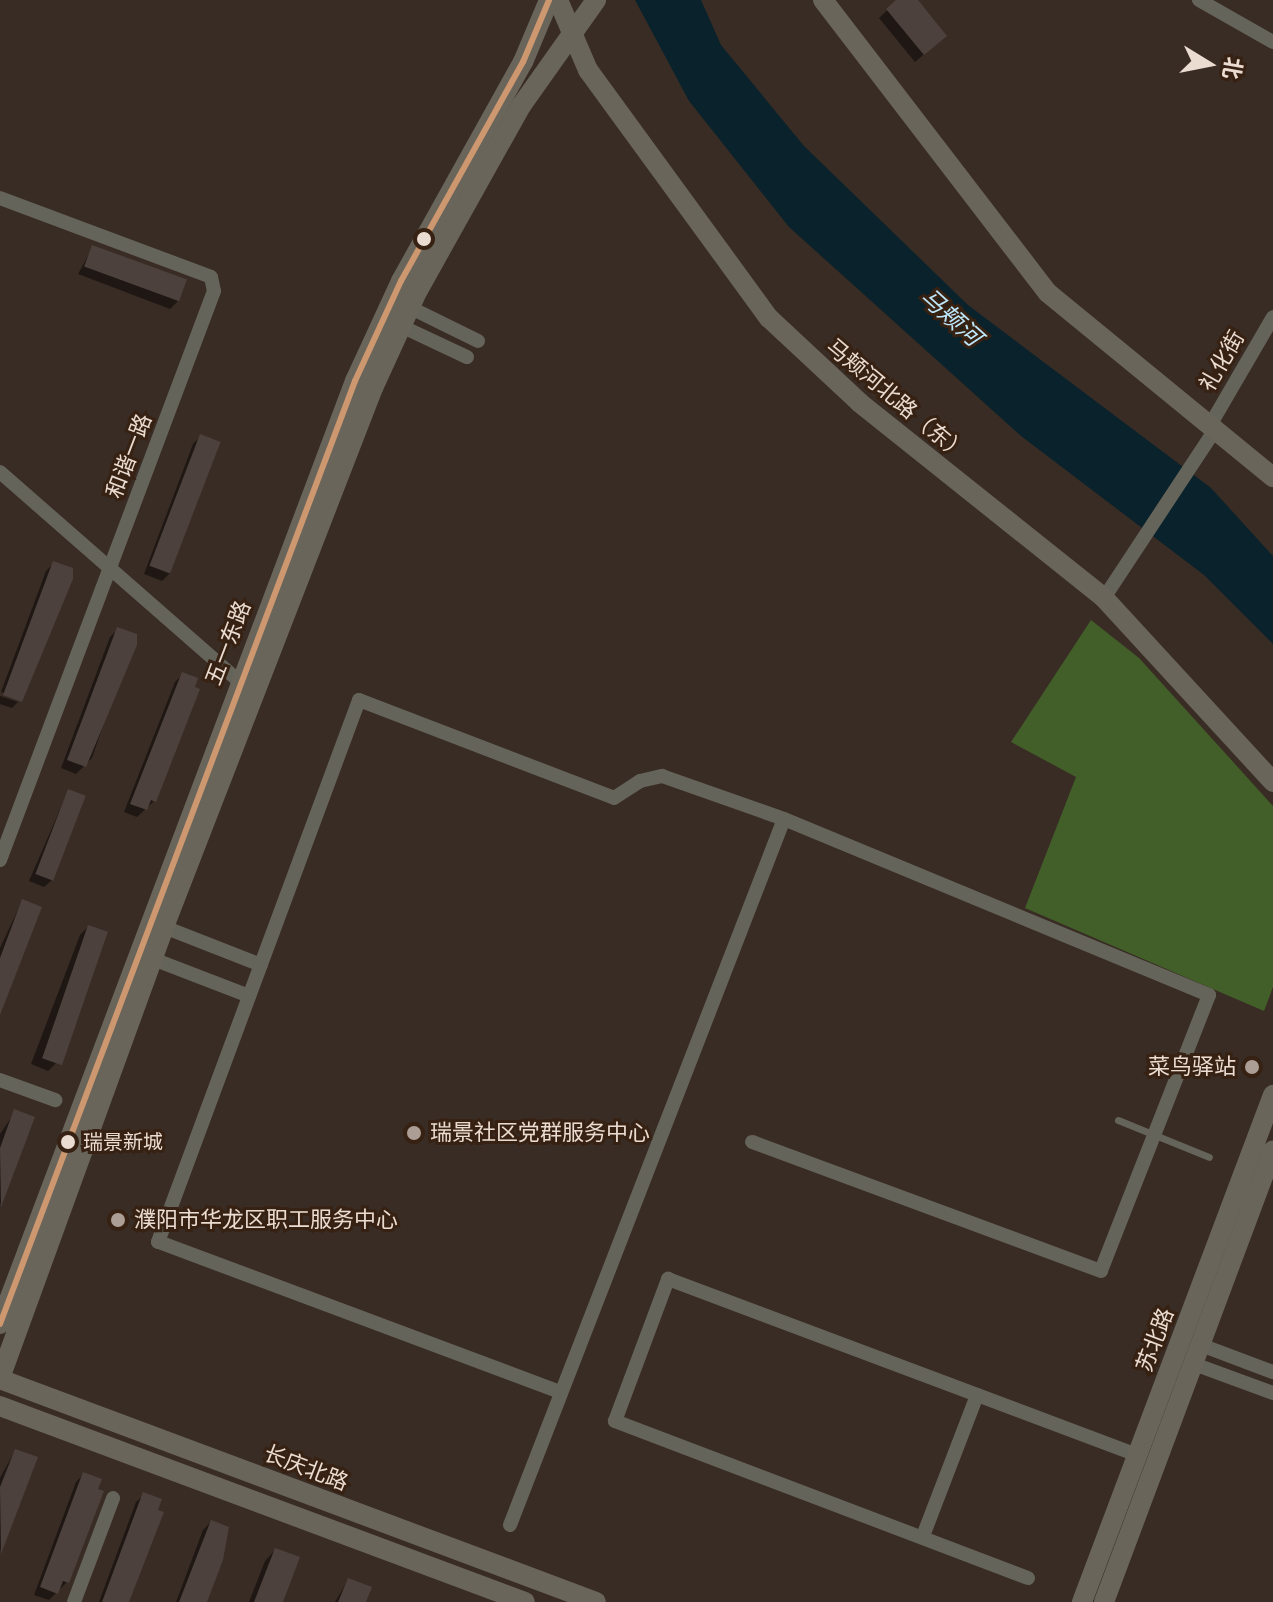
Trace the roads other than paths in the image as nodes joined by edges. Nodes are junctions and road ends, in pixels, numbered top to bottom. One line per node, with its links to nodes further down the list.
1 (549, 0): 18 (street, 五一东路)
2 (558, 0): 6 (street, 马颊河北路（东）)
3 (596, 0): 6 (street, 五一东路)
4 (823, 0): 13 (street)
5 (1201, 0): 7 (street)
6 (572, 33): 9 (street, 五一东路); 17 (street, 马颊河北路（东）)
7 (1273, 42)
8 (0, 198): 16 (street, 和谐一路)
9 (405, 316): 11 (street); 12 (street); 18 (street, 五一东路)
10 (1273, 317): 13 (street, 礼化街)
11 (478, 341)
12 (467, 357)
13 (1211, 429): 15 (street); 17 (street, 礼化街)
14 (0, 472): 16 (street)
15 (1273, 477)
16 (110, 568): 18 (street); 21 (street, 和谐一路)
17 (1104, 598): 19 (street, 马颊河北路（东）)
18 (246, 687): 23 (street, 五一东路); 35 (street, 五一东路)
19 (1273, 782)
20 (784, 819): 25 (street); 31 (street); 39 (street)
21 (4, 839): 22 (street, 和谐一路)
22 (0, 860)
23 (164, 927): 24 (street, 五一东路); 25 (street)
24 (153, 959): 26 (street); 38 (street, 五一东路)
25 (261, 965): 26 (street)
26 (249, 996): 39 (street)
27 (0, 1080): 29 (street)
28 (1273, 1095): 43 (street, 苏北路)
29 (55, 1100)
30 (1118, 1120): 31 (lane)
31 (1154, 1137): 32 (street); 34 (lane)
32 (752, 1142)
33 (1273, 1151): 36 (street, 苏北路)
34 (1209, 1157)
35 (0, 1324)
36 (1197, 1355): 37 (street); 40 (street); 52 (street, 苏北路)
37 (1273, 1372)
38 (0, 1379): 50 (street, 长庆北路)
39 (560, 1392): 45 (street)
40 (1273, 1393)
41 (977, 1395): 43 (street); 46 (street); 46 (street)
42 (0, 1406): 49 (street)
43 (1137, 1455): 51 (street, 苏北路)
44 (113, 1498): 48 (street)
45 (510, 1525)
46 (923, 1536): 47 (street)
47 (1028, 1578)
48 (74, 1602)
49 (525, 1602)
50 (596, 1602)
51 (1082, 1602)
52 (1104, 1602)

